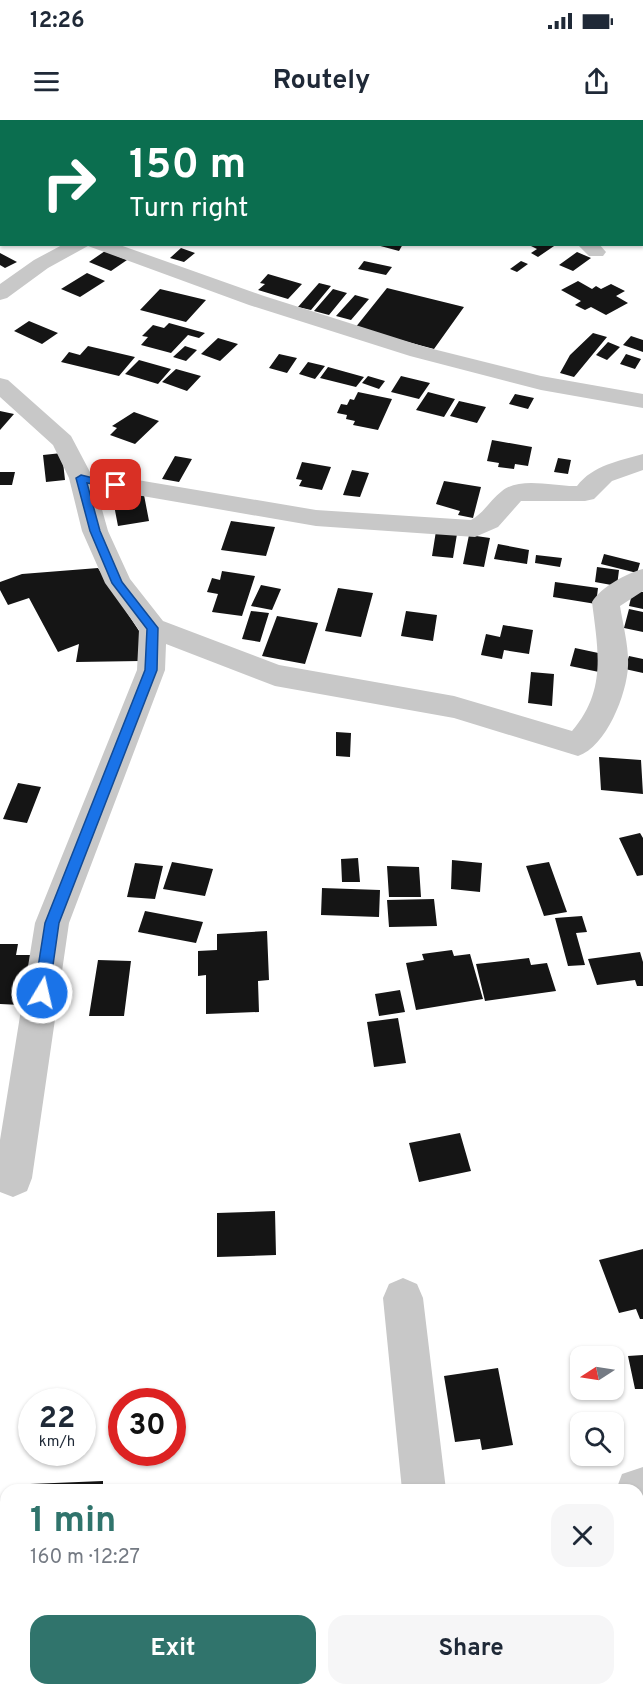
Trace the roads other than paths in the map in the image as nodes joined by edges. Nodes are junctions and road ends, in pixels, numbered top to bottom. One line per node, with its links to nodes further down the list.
1 (76, 246): 3 (street)
2 (102, 246): 5 (street)
3 (0, 294)
4 (0, 384): 7 (street)
5 (643, 401)
6 (643, 462): 7 (street)
7 (81, 478): 9 (street)
8 (643, 578): 9 (street)
9 (153, 628): 10 (street)
10 (13, 1178)
11 (403, 1298): 12 (street)
12 (423, 1484)

